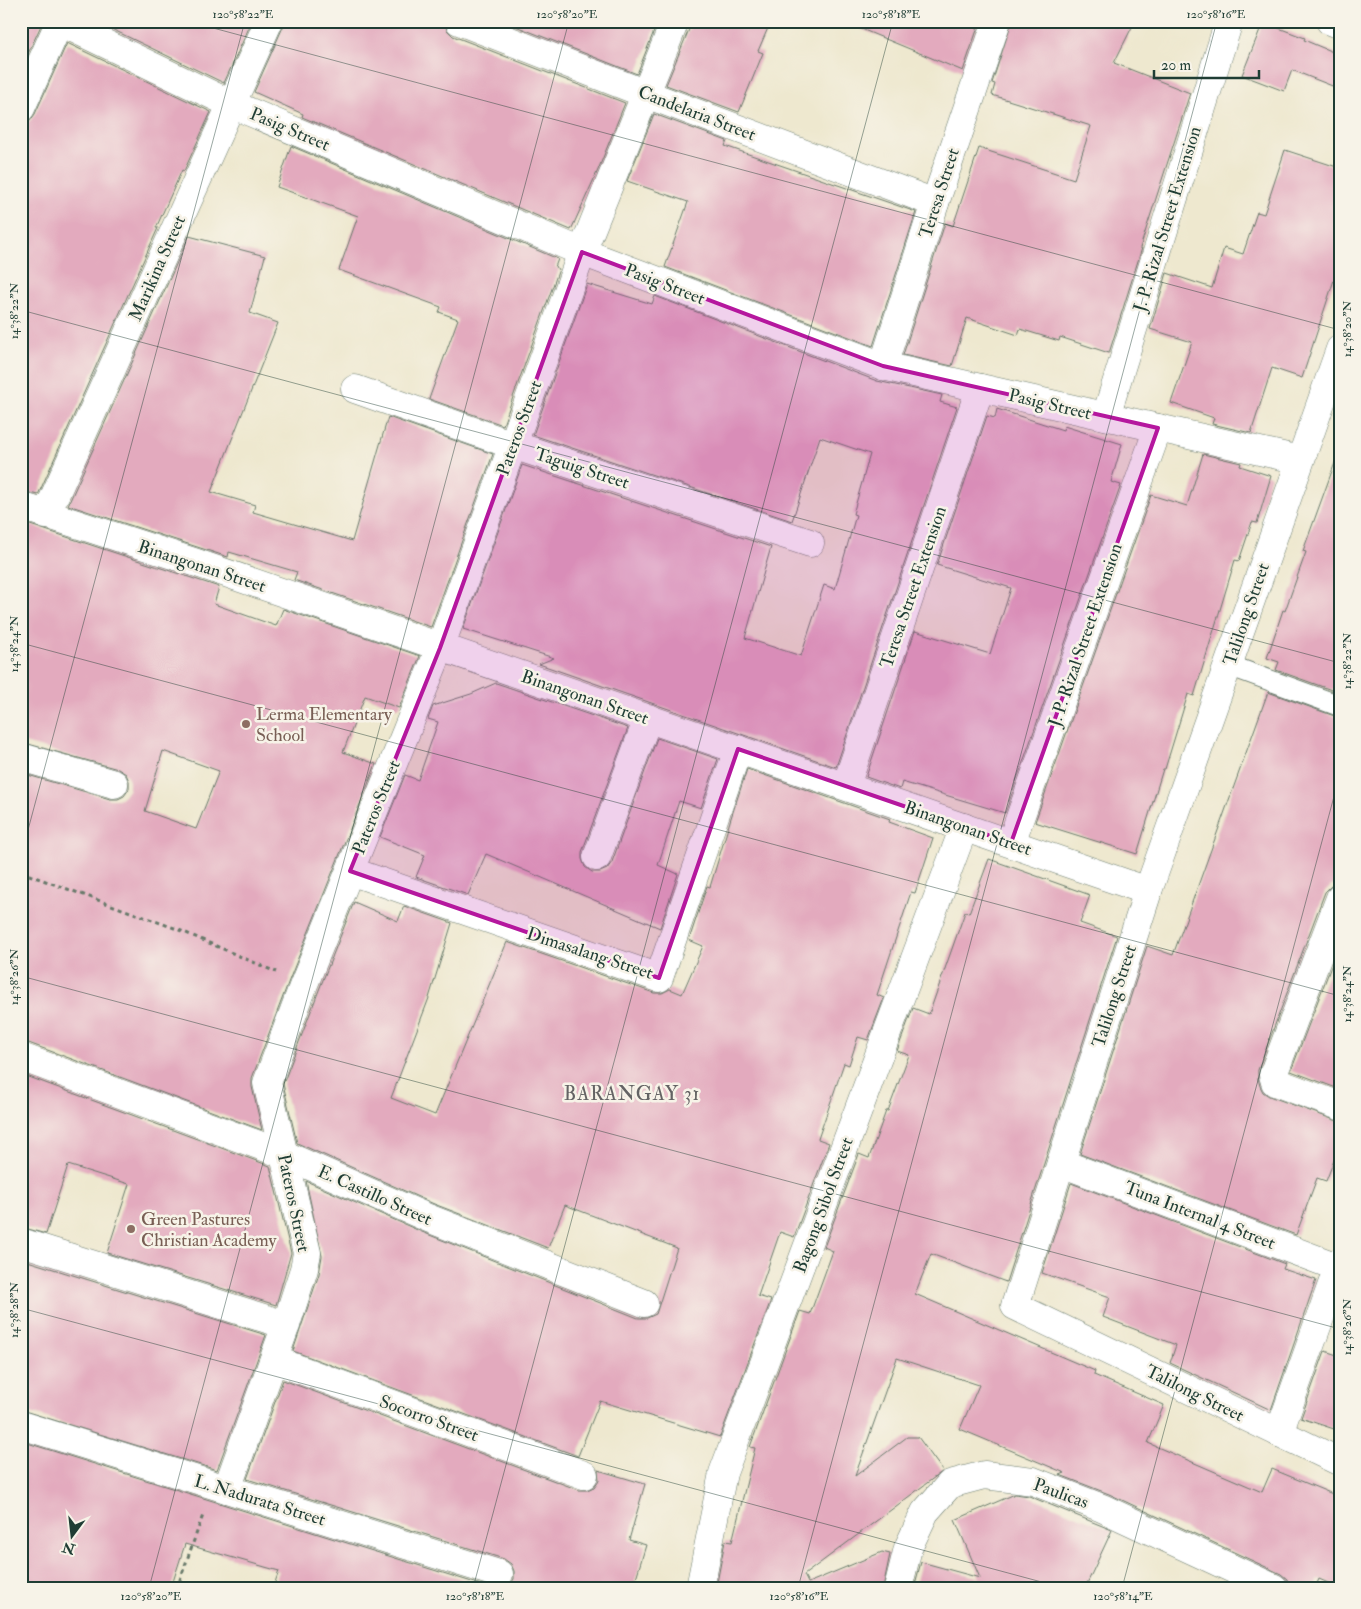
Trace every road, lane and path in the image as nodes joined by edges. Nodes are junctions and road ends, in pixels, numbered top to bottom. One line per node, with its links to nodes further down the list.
1 (269, 21): 10 (street, Marikina Street)
2 (459, 21): 9 (street, Candelaria Street)
3 (675, 21): 9 (street, Pateros Street)
4 (997, 21): 12 (street, Teresa Street)
5 (1228, 21): 18 (street, J. P. Rizal Street Extension)
6 (1330, 21): 8 (street)
7 (59, 22): 10 (street, Pasig Street); 11 (street)
8 (1340, 26)
9 (646, 94): 12 (street, Candelaria Street); 13 (street, Pateros Street)
10 (231, 104): 13 (street, Pasig Street); 22 (street, Marikina Street)
11 (21, 108)
12 (935, 203): 15 (street, Teresa Street)
13 (582, 252): 15 (street, Pasig Street); 20 (street, Pateros Street)
14 (1340, 349): 21 (street, Talilong Street)
15 (883, 366): 16 (street, Pasig Street)
16 (980, 388): 18 (street, Pasig Street); 31 (street, Teresa Street Extension)
17 (355, 389): 20 (street, Taguig Street)
18 (1106, 416): 19 (street, Pasig Street)
19 (1158, 428): 21 (street, Pasig Street); 33 (street, J. P. Rizal Street Extension)
20 (513, 445): 23 (street, Taguig Street); 24 (street, Pateros Street)
21 (1300, 460): 25 (street, Talilong Street)
22 (34, 511): 24 (street, Binangonan Street)
23 (810, 543)
24 (440, 648): 27 (street, Binangonan Street); 36 (street, Pateros Street)
25 (1228, 665): 26 (lane); 37 (street, Talilong Street)
26 (1340, 706)
27 (648, 718): 28 (street, Binangonan Street); 34 (street)
28 (738, 749): 31 (street, Binangonan Street); 36 (street, Dimasalang Street)
29 (21, 757): 30 (street)
30 (114, 784)
31 (846, 786): 32 (street, Binangonan Street)
32 (964, 827): 33 (street, Binangonan Street); 56 (street, Bagong Sibol Street)
33 (1011, 843): 37 (street, Binangonan Street)
34 (597, 857)
35 (21, 872): 39 (path)
36 (350, 872): 39 (street, Pateros Street)
37 (1148, 891): 43 (street, Talilong Street)
38 (1340, 898): 41 (street)
39 (304, 984): 42 (street, Pateros Street)
40 (21, 1057): 42 (street, E. Castillo Street)
41 (1340, 1106)
42 (283, 1154): 46 (street, E. Castillo Street); 47 (street, Pateros Street)
43 (1061, 1163): 45 (street, Tuna Internal 4 Street); 50 (street, Talilong Street)
44 (21, 1242): 47 (street)
45 (1339, 1265): 50 (street)
46 (644, 1303)
47 (286, 1325): 48 (street, Pateros Street)
48 (274, 1360): 52 (street, Socorro Street); 53 (street, Pateros Street)
49 (21, 1426): 53 (street, L. Nadurata Street)
50 (1279, 1433): 51 (street, Talilong Street)
51 (1340, 1462)
52 (584, 1475)
53 (220, 1487): 54 (street, L. Nadurata Street); 55 (path)
54 (499, 1574)
55 (177, 1588)
56 (700, 1588)
57 (898, 1588): 58 (street, Paulicas)
58 (1274, 1588)

